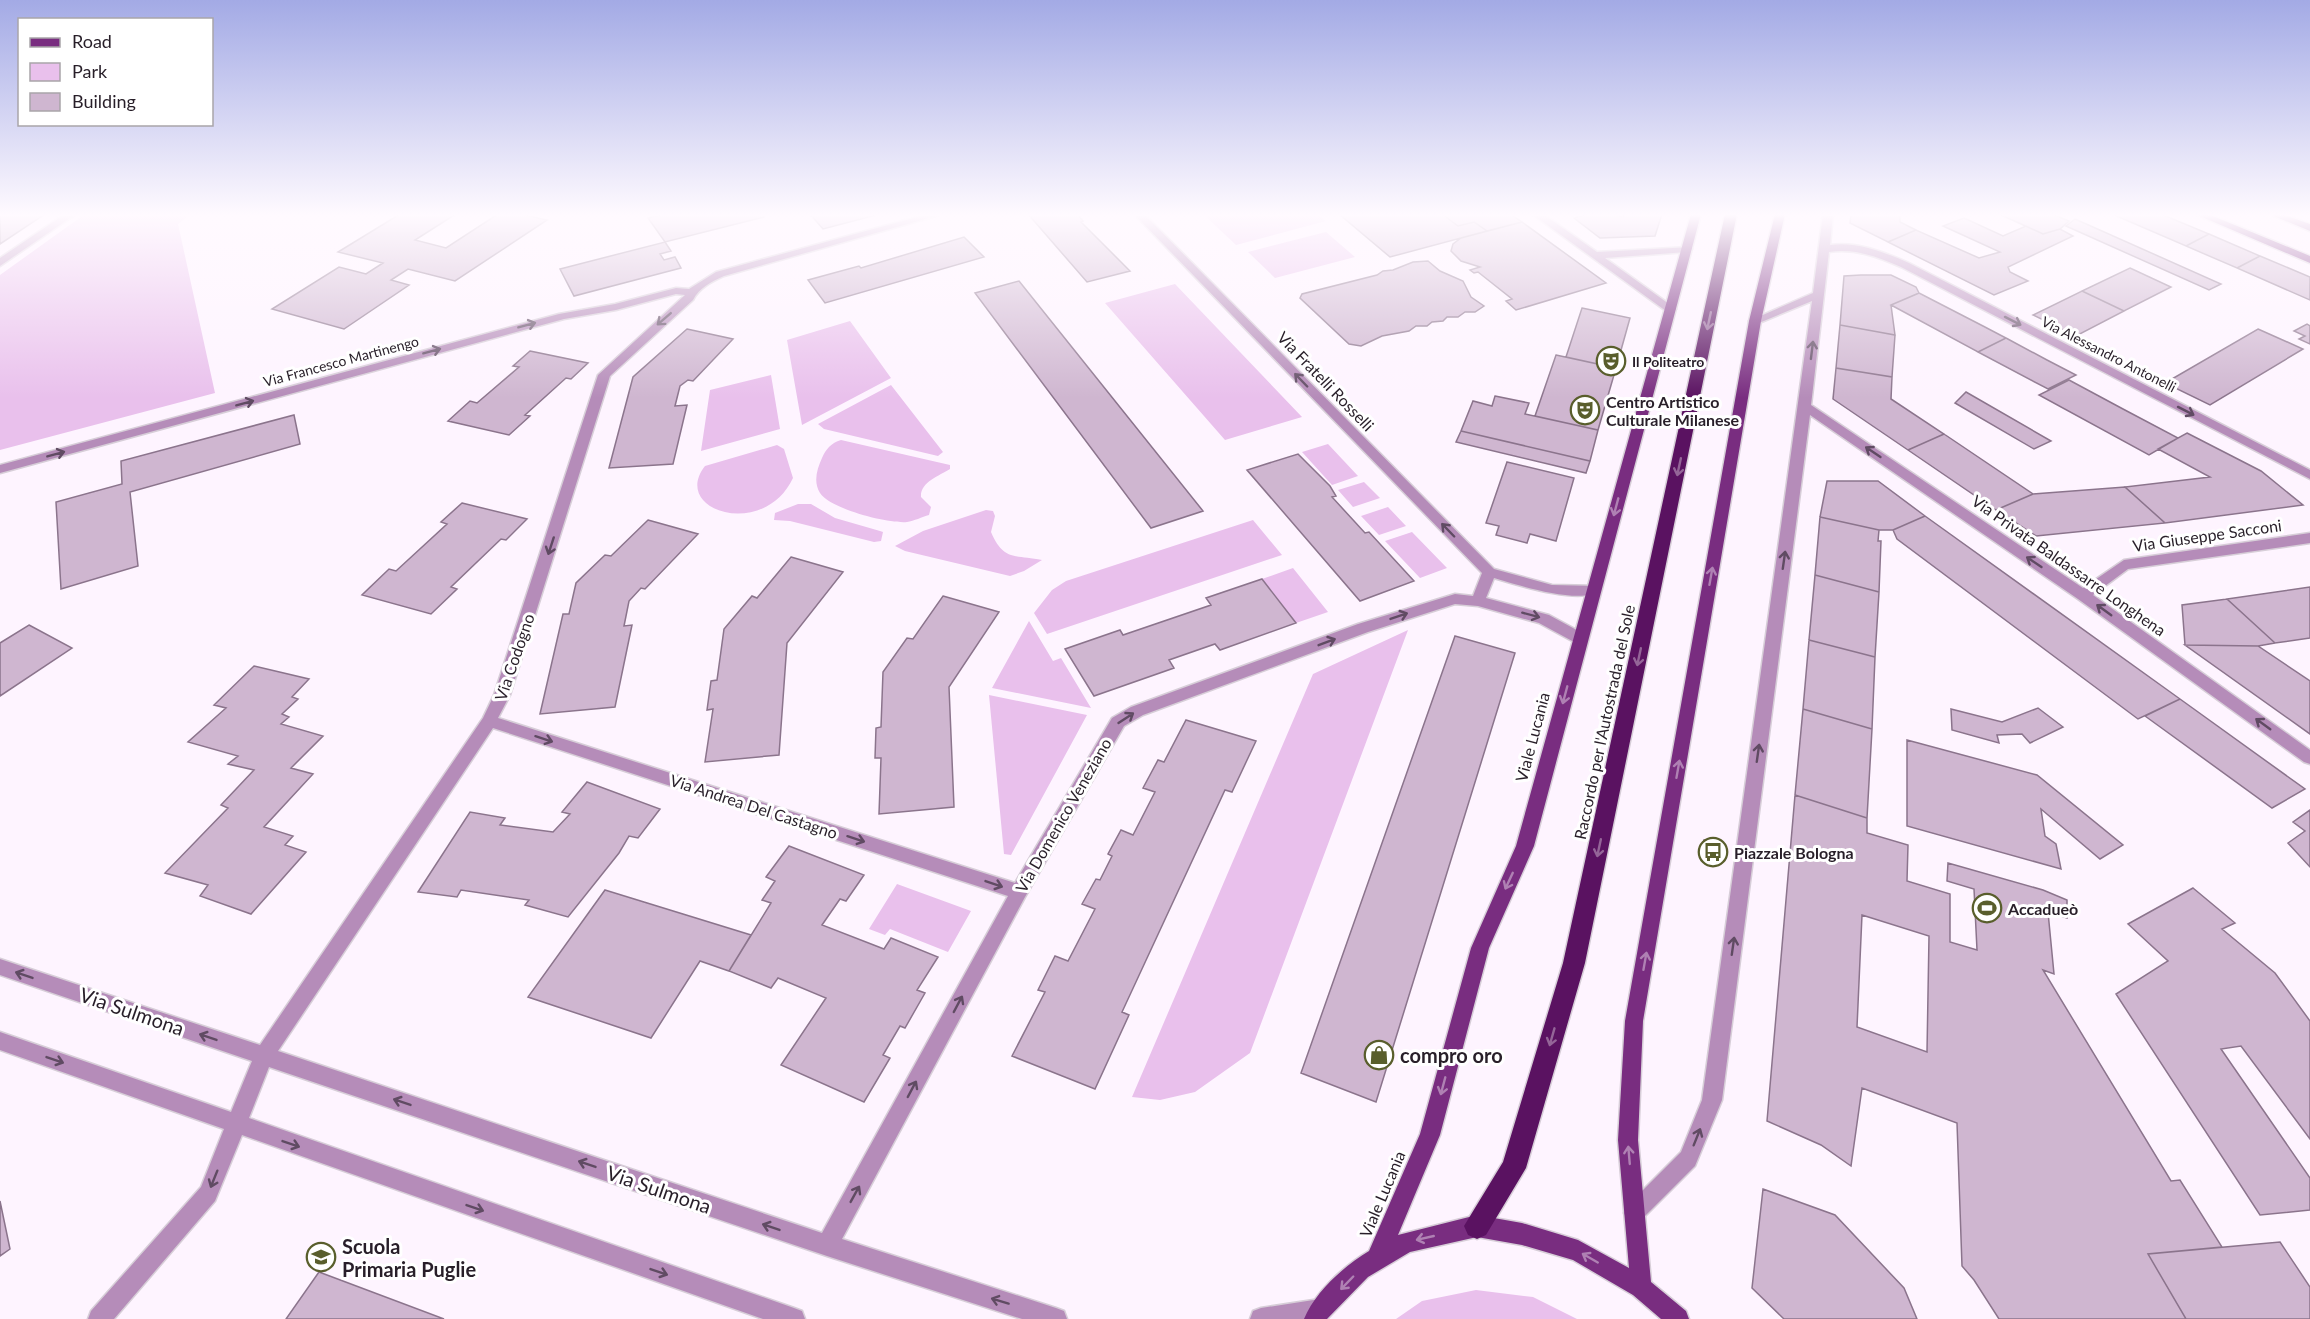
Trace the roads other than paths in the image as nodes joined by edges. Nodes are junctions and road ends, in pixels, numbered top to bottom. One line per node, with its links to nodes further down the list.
1 (720, 276): 9 (street, Via Codogno)
2 (1199, 276): 17 (street, Via Fratelli Rosselli, one-way to 2)
3 (1623, 276): 11 (street)
4 (1679, 276): 11 (main road, Viale Lucania)
5 (1718, 276): 30 (highway, Raccordo per l'Autostrada del Sole, one-way to 30)
6 (1766, 276): 12 (main road)
7 (1822, 276): 10 (street)
8 (1925, 276): 15 (street, Via Alessandro Antonelli, one-way to 15)
9 (691, 292): 14 (street, Via Francesco Martinengo, one-way to 9); 22 (street, Via Codogno, one-way to 22)
10 (1820, 294): 12 (street); 13 (street, one-way to 10)
11 (1670, 309): 18 (main road, Viale Lucania, one-way to 18)
12 (1755, 321): 29 (main road, one-way to 12)
13 (1805, 406): 19 (street, Via Privata Baldassarre Longhena, one-way to 13); 29 (street, one-way to 13)
14 (0, 470)
15 (2310, 475)
16 (2310, 538): 19 (street, Via Giuseppe Sacconi)
17 (1489, 572): 18 (street); 20 (street)
18 (1593, 589): 21 (main road, Viale Lucania)
19 (2083, 595): 23 (street, Via Privata Baldassarre Longhena, one-way to 19)
20 (1478, 601): 21 (street, Via Domenico Veneziano, one-way to 21); 24 (street, Via Domenico Veneziano, one-way to 20)
21 (1580, 638): 32 (main road, Viale Lucania, one-way to 32)
22 (489, 721): 24 (street, Via Andrea Del Castagno, one-way to 24); 27 (street, Via Codogno)
23 (2310, 758)
24 (1019, 892): 31 (street, Via Domenico Veneziano, one-way to 24)
25 (0, 967): 27 (street, Via Sulmona, one-way to 25)
26 (0, 1041): 28 (street, one-way to 28)
27 (264, 1056): 28 (street); 31 (street, Via Sulmona, one-way to 27)
28 (236, 1125): 35 (street, one-way to 35); 36 (street, one-way to 36)
29 (1634, 1213): 33 (main road)
30 (1477, 1226): 32 (main road, one-way to 32); 33 (main road, one-way to 30)
31 (827, 1245): 37 (street, Via Sulmona, one-way to 31)
32 (1377, 1260): 34 (main road, one-way to 34)
33 (1641, 1287): 39 (main road)
34 (1318, 1315): 38 (street)
35 (99, 1319)
36 (794, 1319)
37 (1056, 1319)
38 (1261, 1319)
39 (1678, 1319)

